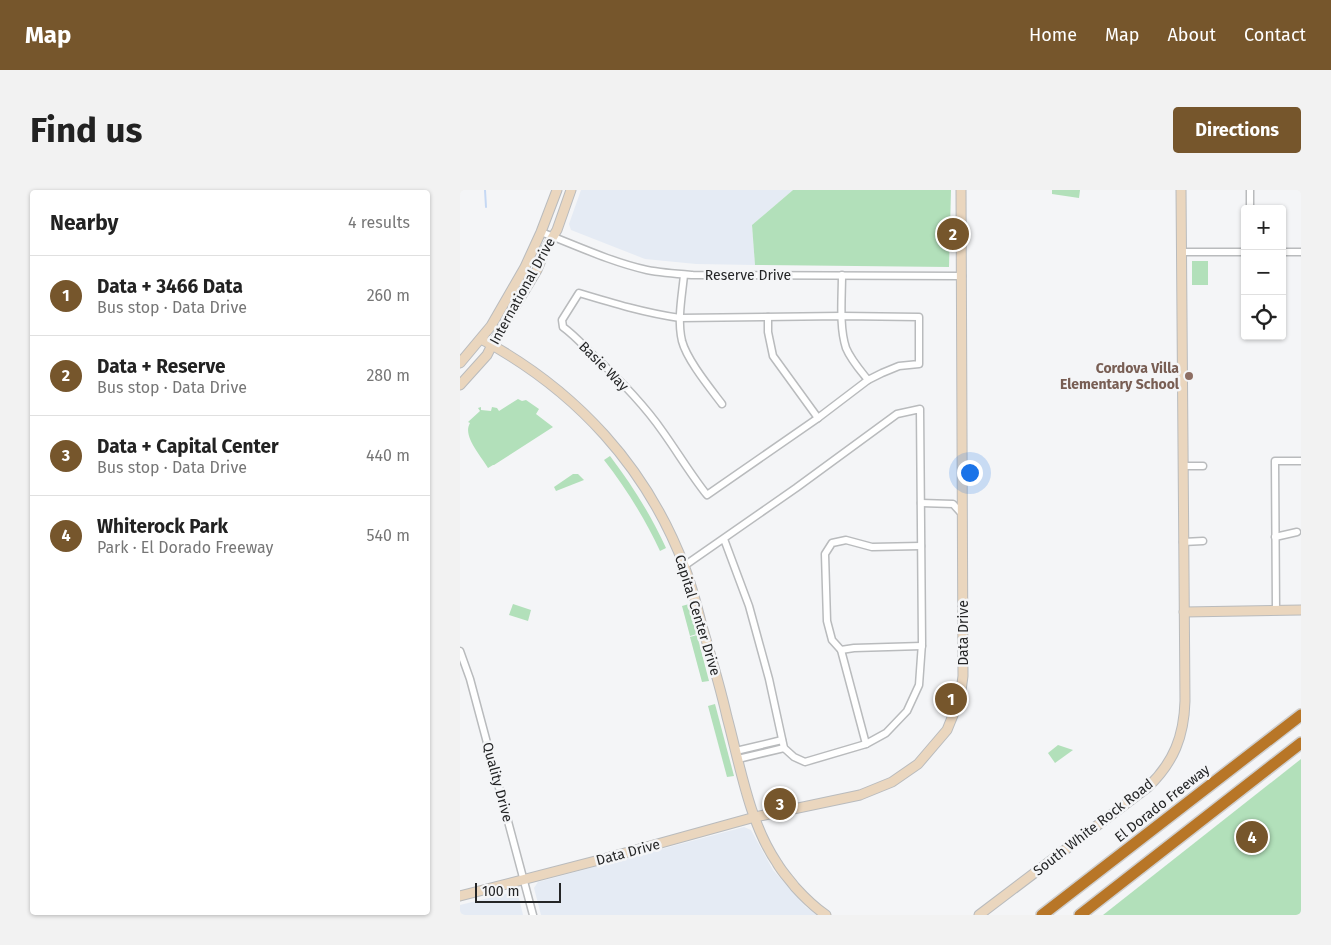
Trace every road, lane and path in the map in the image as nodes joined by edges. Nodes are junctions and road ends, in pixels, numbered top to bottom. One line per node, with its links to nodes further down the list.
1 (557, 190): 7 (street, International Drive)
2 (571, 190): 8 (street, International Drive)
3 (961, 190): 15 (street, Data Drive)
4 (1181, 190): 9 (street, South White Rock Road)
5 (1250, 190): 6 (street)
6 (1250, 205)
7 (541, 232): 8 (street, Reserve Drive); 19 (street, International Drive)
8 (552, 236): 13 (street, Reserve Drive); 20 (street, International Drive)
9 (1182, 252): 10 (street); 27 (street, South White Rock Road)
10 (1241, 252)
11 (1286, 252): 12 (street)
12 (1301, 252)
13 (684, 274): 14 (street, Reserve Drive); 17 (street)
14 (842, 275): 15 (street, Reserve Drive); 16 (street)
15 (962, 276): 30 (street, Data Drive)
16 (842, 316): 18 (street, Basie Way); 22 (street); 22 (street, Basie Way)
17 (680, 318): 18 (street, Basie Way); 24 (street); 25 (street, Basie Way)
18 (768, 318): 25 (street)
19 (481, 339): 20 (street, Capital Center Drive); 21 (street, International Drive)
20 (492, 345): 23 (street, International Drive); 37 (street, Capital Center Drive)
21 (460, 363)
22 (868, 380): 25 (street, Basie Way)
23 (460, 385)
24 (722, 404)
25 (818, 418)
26 (1301, 461): 32 (street)
27 (1183, 466): 28 (street); 35 (street, South White Rock Road)
28 (1202, 466)
29 (921, 503): 30 (street); 33 (street); 36 (street)
30 (962, 514): 50 (street, Data Drive)
31 (1298, 532): 32 (street)
32 (1275, 537): 38 (street)
33 (724, 539): 37 (street); 45 (street)
34 (1203, 541): 35 (street)
35 (1183, 542): 40 (street, South White Rock Road)
36 (921, 546): 41 (street); 43 (street)
37 (684, 566): 49 (street, Capital Center Drive)
38 (1276, 610): 39 (street); 40 (street)
39 (1301, 610)
40 (1184, 612): 55 (street, South White Rock Road)
41 (922, 646): 43 (street); 47 (street)
42 (460, 650): 51 (street, Quality Drive)
43 (841, 650): 47 (street)
44 (1301, 715): 56 (highway, El Dorado Freeway)
45 (782, 740): 48 (street); 49 (street)
46 (1301, 743): 57 (highway)
47 (866, 744): 48 (street)
48 (784, 748): 49 (street)
49 (737, 755): 50 (street, Capital Center Drive)
50 (755, 817): 51 (street, Data Drive); 54 (street, Capital Center Drive)
51 (523, 879): 52 (street, Data Drive); 53 (street, Quality Drive)
52 (460, 896)
53 (533, 915)
54 (826, 915)
55 (980, 915)
56 (1042, 915)
57 (1080, 915)

